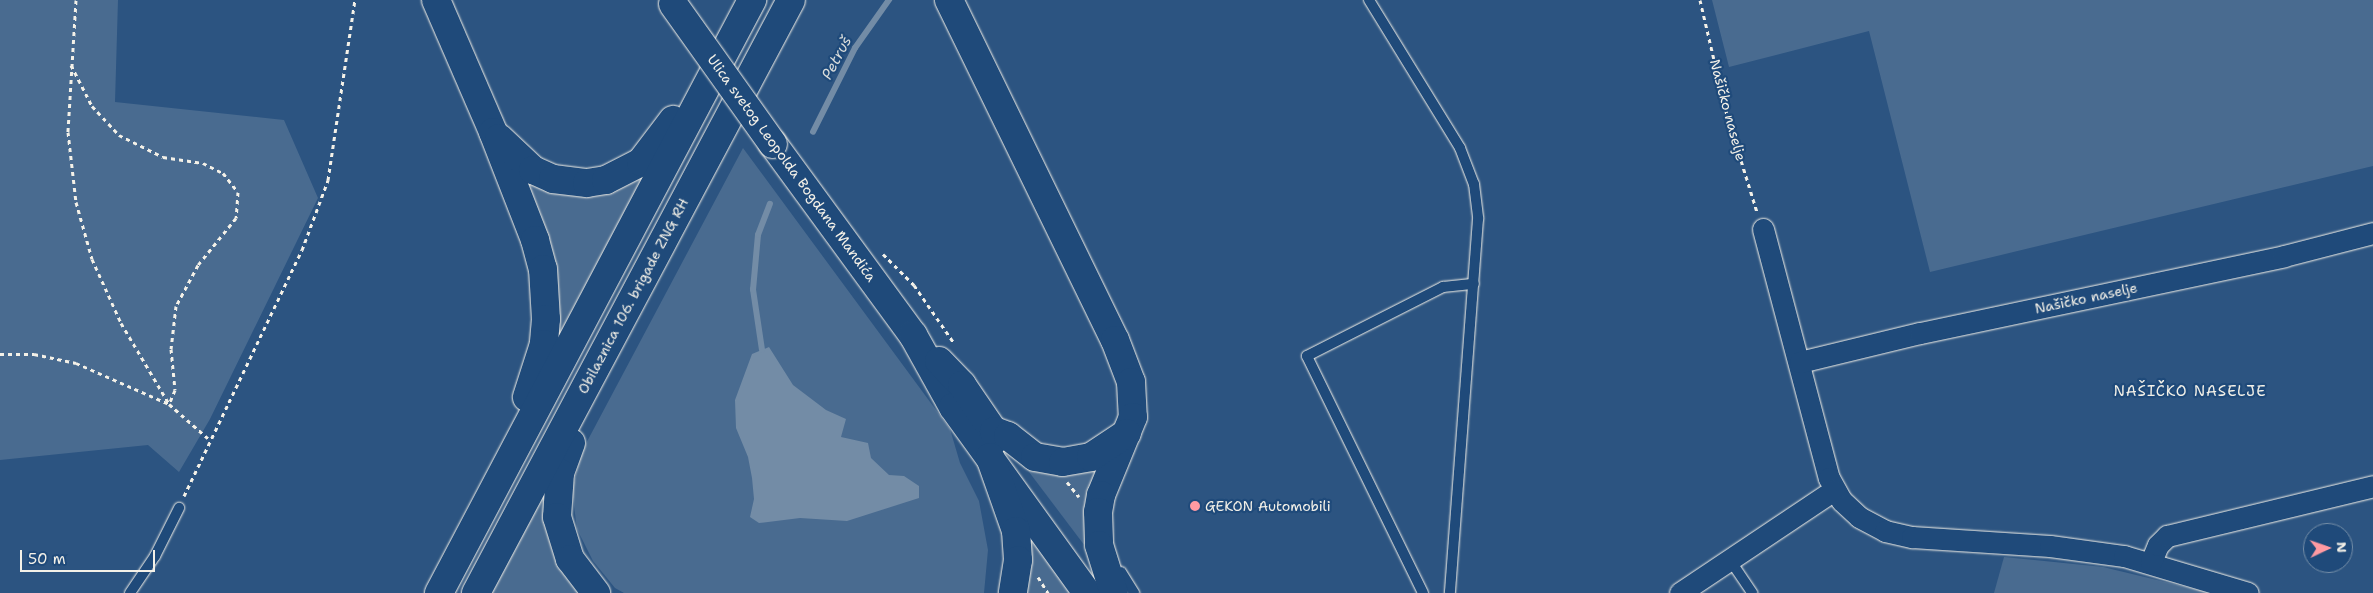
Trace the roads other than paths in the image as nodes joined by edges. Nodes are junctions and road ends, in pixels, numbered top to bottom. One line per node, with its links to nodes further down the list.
1 (436, 0): 10 (main road)
2 (752, 0): 9 (main road)
3 (791, 0): 8 (main road, Obilaznica 106. brigade ZNG RH)
4 (805, 0): 8 (main road)
5 (1369, 0): 13 (lane)
6 (672, 2): 17 (main road, Ulica svetog Leopolda Bogdana Mandića, bridge)
7 (949, 2): 16 (main road)
8 (765, 49): 15 (main road, Obilaznica 106. brigade ZNG RH)
9 (706, 88): 10 (main road); 18 (main road)
10 (493, 132): 18 (main road)
11 (1763, 229): 14 (street)
12 (2373, 233): 14 (street, Našičko naselje)
13 (1474, 284): 32 (lane); 33 (lane)
14 (1800, 362): 20 (street)
15 (577, 402): 27 (main road, Obilaznica 106. brigade ZNG RH); 28 (main road)
16 (1127, 433): 17 (main road); 24 (main road)
17 (992, 444): 24 (main road, Ulica svetog Leopolda Bogdana Mandića); 29 (main road); 30 (main road, Ulica svetog Leopolda Bogdana Mandića)
18 (512, 457): 26 (main road)
19 (2373, 486): 23 (street)
20 (1834, 490): 22 (street); 23 (street)
21 (179, 508): 25 (lane)
22 (1730, 560): 34 (street); 35 (lane)
23 (2151, 562): 36 (street)
24 (1115, 586): 31 (lane)
25 (130, 593)
26 (439, 593)
27 (476, 593)
28 (596, 593)
29 (1013, 593)
30 (1087, 593)
31 (1134, 593)
32 (1423, 593)
33 (1450, 593)
34 (1680, 593)
35 (1752, 593)
36 (2248, 593)

